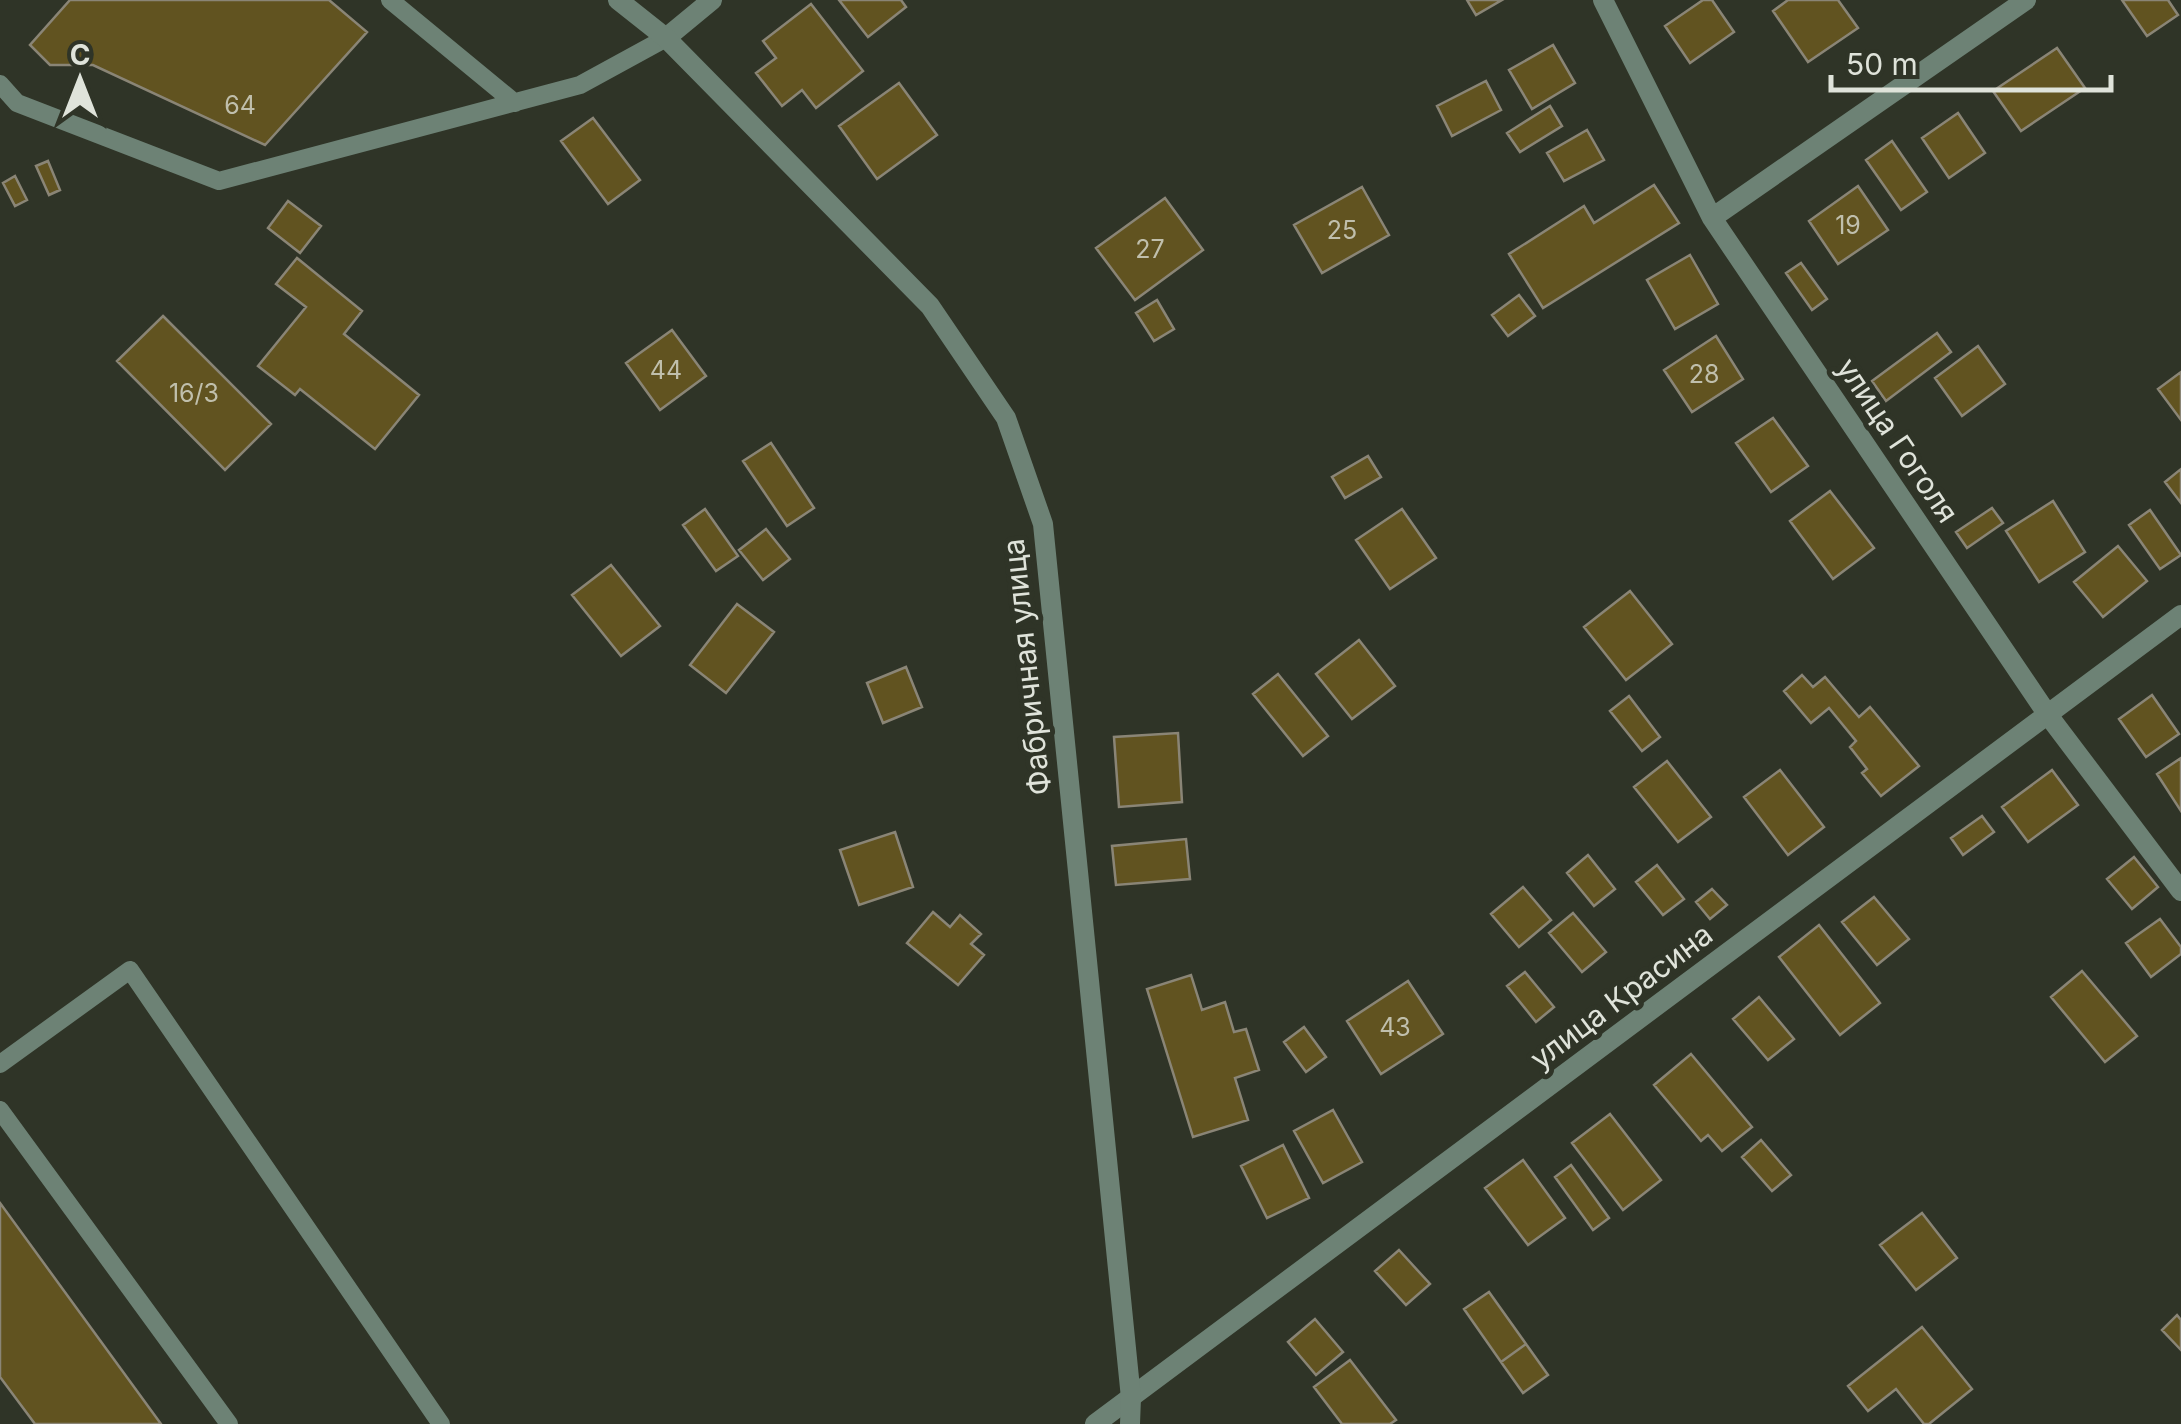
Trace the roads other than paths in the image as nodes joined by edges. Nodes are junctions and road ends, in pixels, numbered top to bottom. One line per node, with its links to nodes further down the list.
1 (390, 0): 8 (lane)
2 (618, 0): 6 (street, Фабричная улица)
3 (712, 0): 6 (street)
4 (1603, 0): 9 (street, улица Гоголя)
5 (2026, 0): 9 (street)
6 (666, 38): 8 (lane); 15 (street, Фабричная улица)
7 (0, 84): 8 (lane)
8 (515, 103)
9 (1712, 218): 11 (street, улица Гоголя)
10 (2181, 614): 11 (street, улица Красина)
11 (2048, 715): 12 (street, улица Гоголя); 15 (street, улица Красина)
12 (2181, 890)
13 (0, 1064): 17 (lane)
14 (0, 1110): 16 (lane)
15 (1131, 1398): 18 (street, улица Красина); 19 (street, Фабричная улица)
16 (229, 1424)
17 (441, 1424)
18 (1095, 1424)
19 (1130, 1424)

